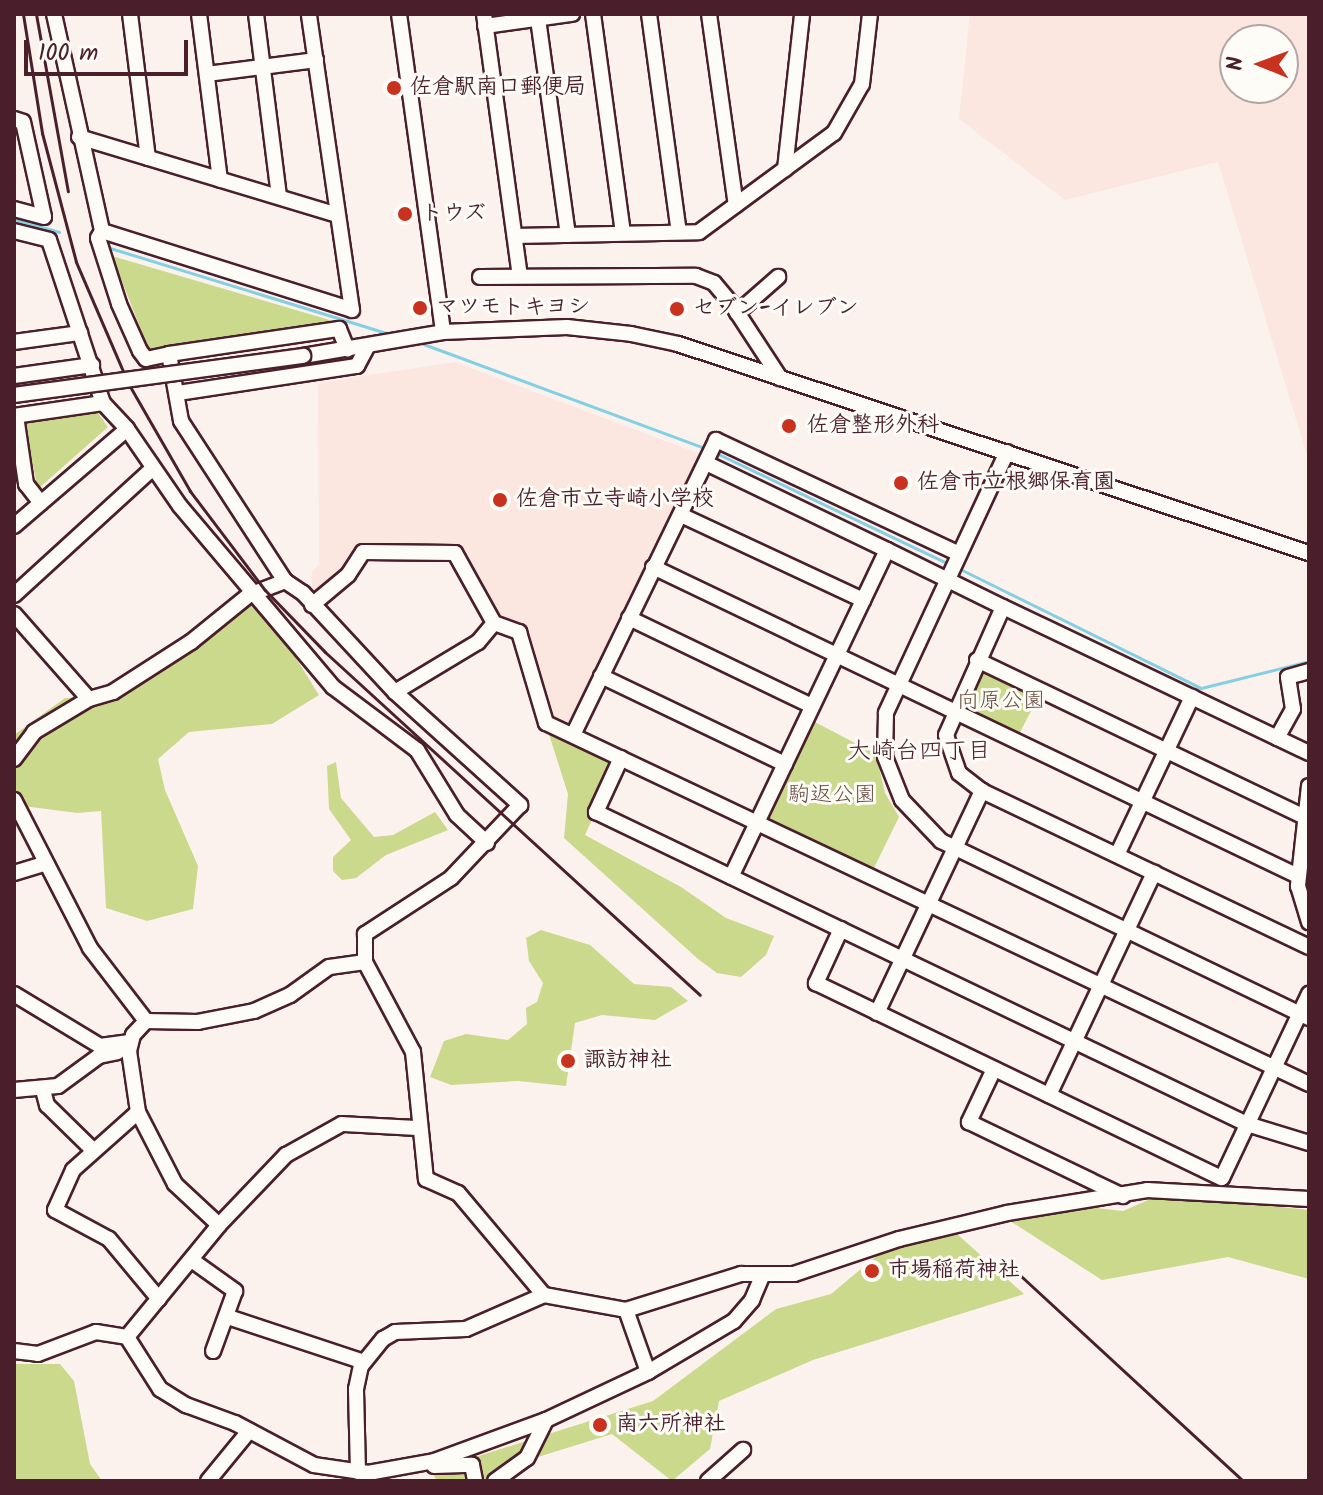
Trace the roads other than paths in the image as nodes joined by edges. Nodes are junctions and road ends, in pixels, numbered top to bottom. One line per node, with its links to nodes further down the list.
1 (54, 14): 19 (street)
2 (130, 14): 20 (street)
3 (199, 14): 17 (street)
4 (256, 14): 16 (street)
5 (309, 14): 15 (street)
6 (399, 14): 37 (street)
7 (572, 14): 13 (street)
8 (593, 14): 30 (street)
9 (649, 14): 29 (street)
10 (709, 14): 24 (street)
11 (802, 14): 21 (street)
12 (870, 14): 21 (street)
13 (538, 19): 14 (street); 31 (street)
14 (484, 20): 32 (street)
15 (316, 60): 16 (street); 26 (street)
16 (262, 67): 17 (street); 23 (street)
17 (207, 74): 22 (street)
18 (14, 119): 25 (street)
19 (79, 137): 20 (street); 28 (street)
20 (148, 158): 22 (street)
21 (785, 169): 24 (street)
22 (220, 180): 23 (street)
23 (279, 197): 26 (street)
24 (736, 205): 29 (street)
25 (14, 209)
26 (338, 215): 28 (street)
27 (14, 231): 38 (street)
28 (102, 231): 42 (street)
29 (679, 232): 30 (street)
30 (623, 233): 31 (street)
31 (568, 235): 32 (street)
32 (515, 236): 33 (street)
33 (520, 276): 34 (street); 36 (street)
34 (480, 277)
35 (778, 277): 36 (street)
36 (737, 313): 45 (street)
37 (443, 332): 40 (street); 45 (street)
38 (80, 333): 39 (street); 43 (street)
39 (14, 342)
40 (367, 347): 41 (street); 46 (street)
41 (347, 349): 42 (street); 47 (street, bridge)
42 (169, 354): 46 (street)
43 (92, 365): 44 (street); 48 (street)
44 (14, 376)
45 (780, 378): 51 (street)
46 (178, 393): 62 (street)
47 (14, 395)
48 (103, 403): 49 (street); 50 (street)
49 (15, 416): 54 (street)
50 (127, 429): 53 (street); 54 (street)
51 (1007, 452): 58 (street); 59 (street)
52 (706, 463): 55 (street); 57 (street); 59 (street)
53 (152, 469): 63 (street); 64 (street)
54 (41, 503): 56 (street)
55 (683, 516): 60 (street); 65 (street)
56 (14, 526)
57 (887, 550): 61 (street); 65 (street)
58 (1309, 553)
59 (959, 554): 61 (street)
60 (653, 567): 69 (street); 71 (street)
61 (948, 576): 67 (street); 75 (street)
62 (285, 581): 63 (street); 66 (street)
63 (254, 594): 78 (street); 94 (street)
64 (14, 595)
65 (863, 600): 71 (street)
66 (312, 605): 70 (street); 76 (street)
67 (1003, 607): 72 (street); 77 (street)
68 (14, 614): 78 (street)
69 (629, 618): 74 (street); 79 (street)
70 (494, 623): 76 (street); 81 (street)
71 (837, 655): 75 (street); 79 (street)
72 (977, 660): 80 (street); 83 (street)
73 (1309, 671): 82 (street)
74 (601, 676): 81 (street); 87 (street)
75 (897, 684): 80 (street); 95 (street)
76 (395, 692): 94 (street)
77 (1192, 697): 82 (street); 83 (street)
78 (89, 699): 86 (street)
79 (812, 706): 87 (street)
80 (953, 711): 89 (street); 91 (street)
81 (573, 735): 85 (street)
82 (1277, 738): 84 (street)
83 (1166, 751): 91 (street); 92 (street)
84 (1309, 753)
85 (621, 758): 93 (street); 101 (street)
86 (14, 759)
87 (785, 764): 93 (street)
88 (1309, 786): 92 (street)
89 (982, 791): 95 (street); 96 (street)
90 (14, 800): 97 (street)
91 (1142, 801): 96 (street); 100 (street)
92 (1303, 816): 100 (street)
93 (757, 823): 101 (street); 102 (street)
94 (487, 843): 108 (street)
95 (955, 848): 102 (street); 105 (street)
96 (1117, 855): 99 (street)
97 (44, 864): 98 (street); 114 (street)
98 (14, 873)
99 (1154, 873): 105 (street); 106 (street)
100 (1298, 876): 103 (street)
101 (731, 877): 104 (street)
102 (928, 905): 107 (street); 109 (street)
103 (1309, 922)
104 (841, 929): 107 (street); 112 (street)
105 (1127, 931): 109 (street); 113 (street)
106 (1309, 947)
107 (902, 959): 112 (street); 115 (street)
108 (365, 962): 114 (street); 125 (street)
109 (1100, 987): 115 (street); 118 (street)
110 (14, 994): 116 (street)
111 (1309, 994): 113 (street)
112 (877, 1013): 117 (street)
113 (1304, 1016): 118 (street)
114 (146, 1021): 116 (street)
115 (1074, 1041): 122 (street); 124 (street)
116 (130, 1047): 121 (street); 123 (street)
117 (994, 1069): 122 (street); 128 (street)
118 (1273, 1070): 119 (street); 124 (street)
119 (1309, 1084)
120 (14, 1090): 121 (street)
121 (43, 1090): 127 (street)
122 (1049, 1095): 124 (street)
123 (138, 1112): 127 (street); 130 (street)
124 (1247, 1124): 126 (street)
125 (419, 1128): 130 (street); 133 (street)
126 (1309, 1143)
127 (93, 1150): 134 (street)
128 (1123, 1196): 129 (street); 132 (street)
129 (1309, 1199)
130 (219, 1225): 131 (street)
131 (193, 1261): 134 (street); 136 (street)
132 (762, 1276): 135 (street); 141 (street)
133 (544, 1295): 135 (street); 140 (street)
134 (159, 1299): 137 (street)
135 (626, 1310): 141 (street)
136 (228, 1317): 139 (street); 140 (street)
137 (127, 1337): 138 (street); 143 (street)
138 (14, 1351)
139 (213, 1351)
140 (364, 1362): 146 (street)
141 (648, 1372): 142 (street)
142 (546, 1420): 145 (street); 149 (street)
143 (249, 1431): 146 (street); 147 (street)
144 (743, 1450): 150 (street)
145 (405, 1467): 146 (street); 148 (street)
146 (353, 1475)
147 (208, 1481)
148 (475, 1481)
149 (495, 1481)
150 (708, 1481)

